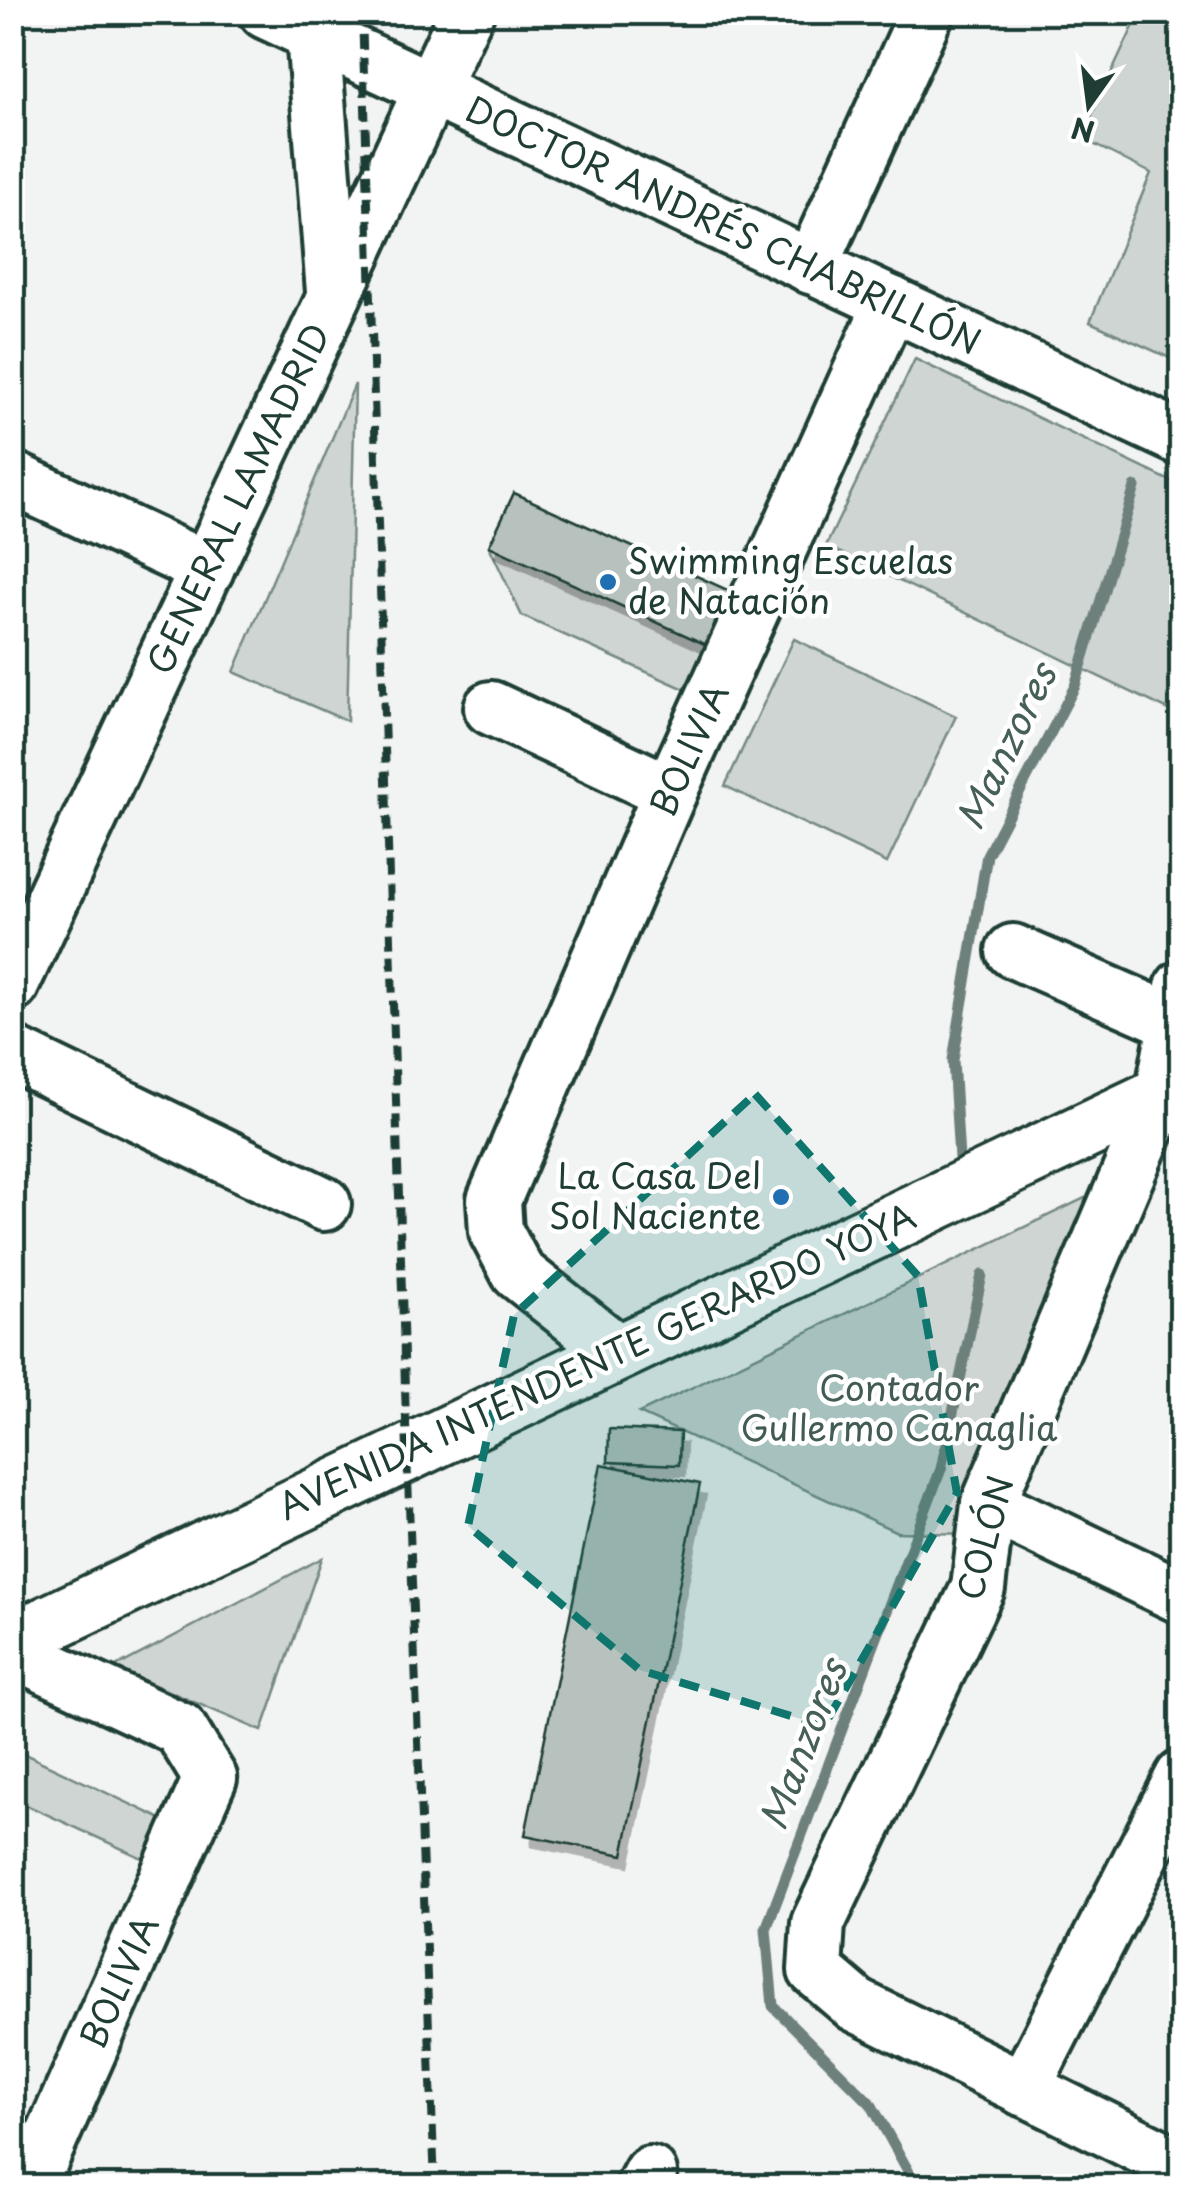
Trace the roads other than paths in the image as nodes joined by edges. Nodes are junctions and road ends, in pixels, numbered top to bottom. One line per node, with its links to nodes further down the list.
1 (266, 12): 4 (street, DOCTOR ANDRÉS CHABRILLÓN)
2 (467, 12): 5 (street, GENERAL LAMADRID)
3 (927, 12): 6 (street)
4 (313, 34): 5 (street, DOCTOR ANDRÉS CHABRILLÓN); 7 (street)
5 (431, 90): 6 (street, DOCTOR ANDRÉS CHABRILLÓN); 7 (street, GENERAL LAMADRID)
6 (811, 267): 8 (street, DOCTOR ANDRÉS CHABRILLÓN)
7 (334, 295): 11 (street, GENERAL LAMADRID)
8 (891, 303): 9 (street, DOCTOR ANDRÉS CHABRILLÓN); 13 (street, BOLIVIA)
9 (1182, 439)
10 (12, 478): 11 (street)
11 (207, 568): 15 (street, GENERAL LAMADRID)
12 (492, 708): 13 (street)
13 (670, 792): 20 (street, BOLIVIA)
14 (1014, 951): 16 (street)
15 (12, 986)
16 (1178, 1004): 18 (street, COLÓN)
17 (12, 1052): 19 (street)
18 (1172, 1089): 20 (main road, AVENIDA INTENDENTE GERARDO YOYA); 21 (street, COLÓN)
19 (324, 1204)
20 (618, 1352): 23 (main road, AVENIDA INTENDENTE GERARDO YOYA)
21 (988, 1504): 22 (street); 26 (street, COLÓN)
22 (1182, 1597)
23 (12, 1640)
24 (12, 1651): 28 (street, BOLIVIA)
25 (1182, 1778): 26 (street)
26 (1023, 2089): 27 (street)
27 (1182, 2167)
28 (30, 2186)

